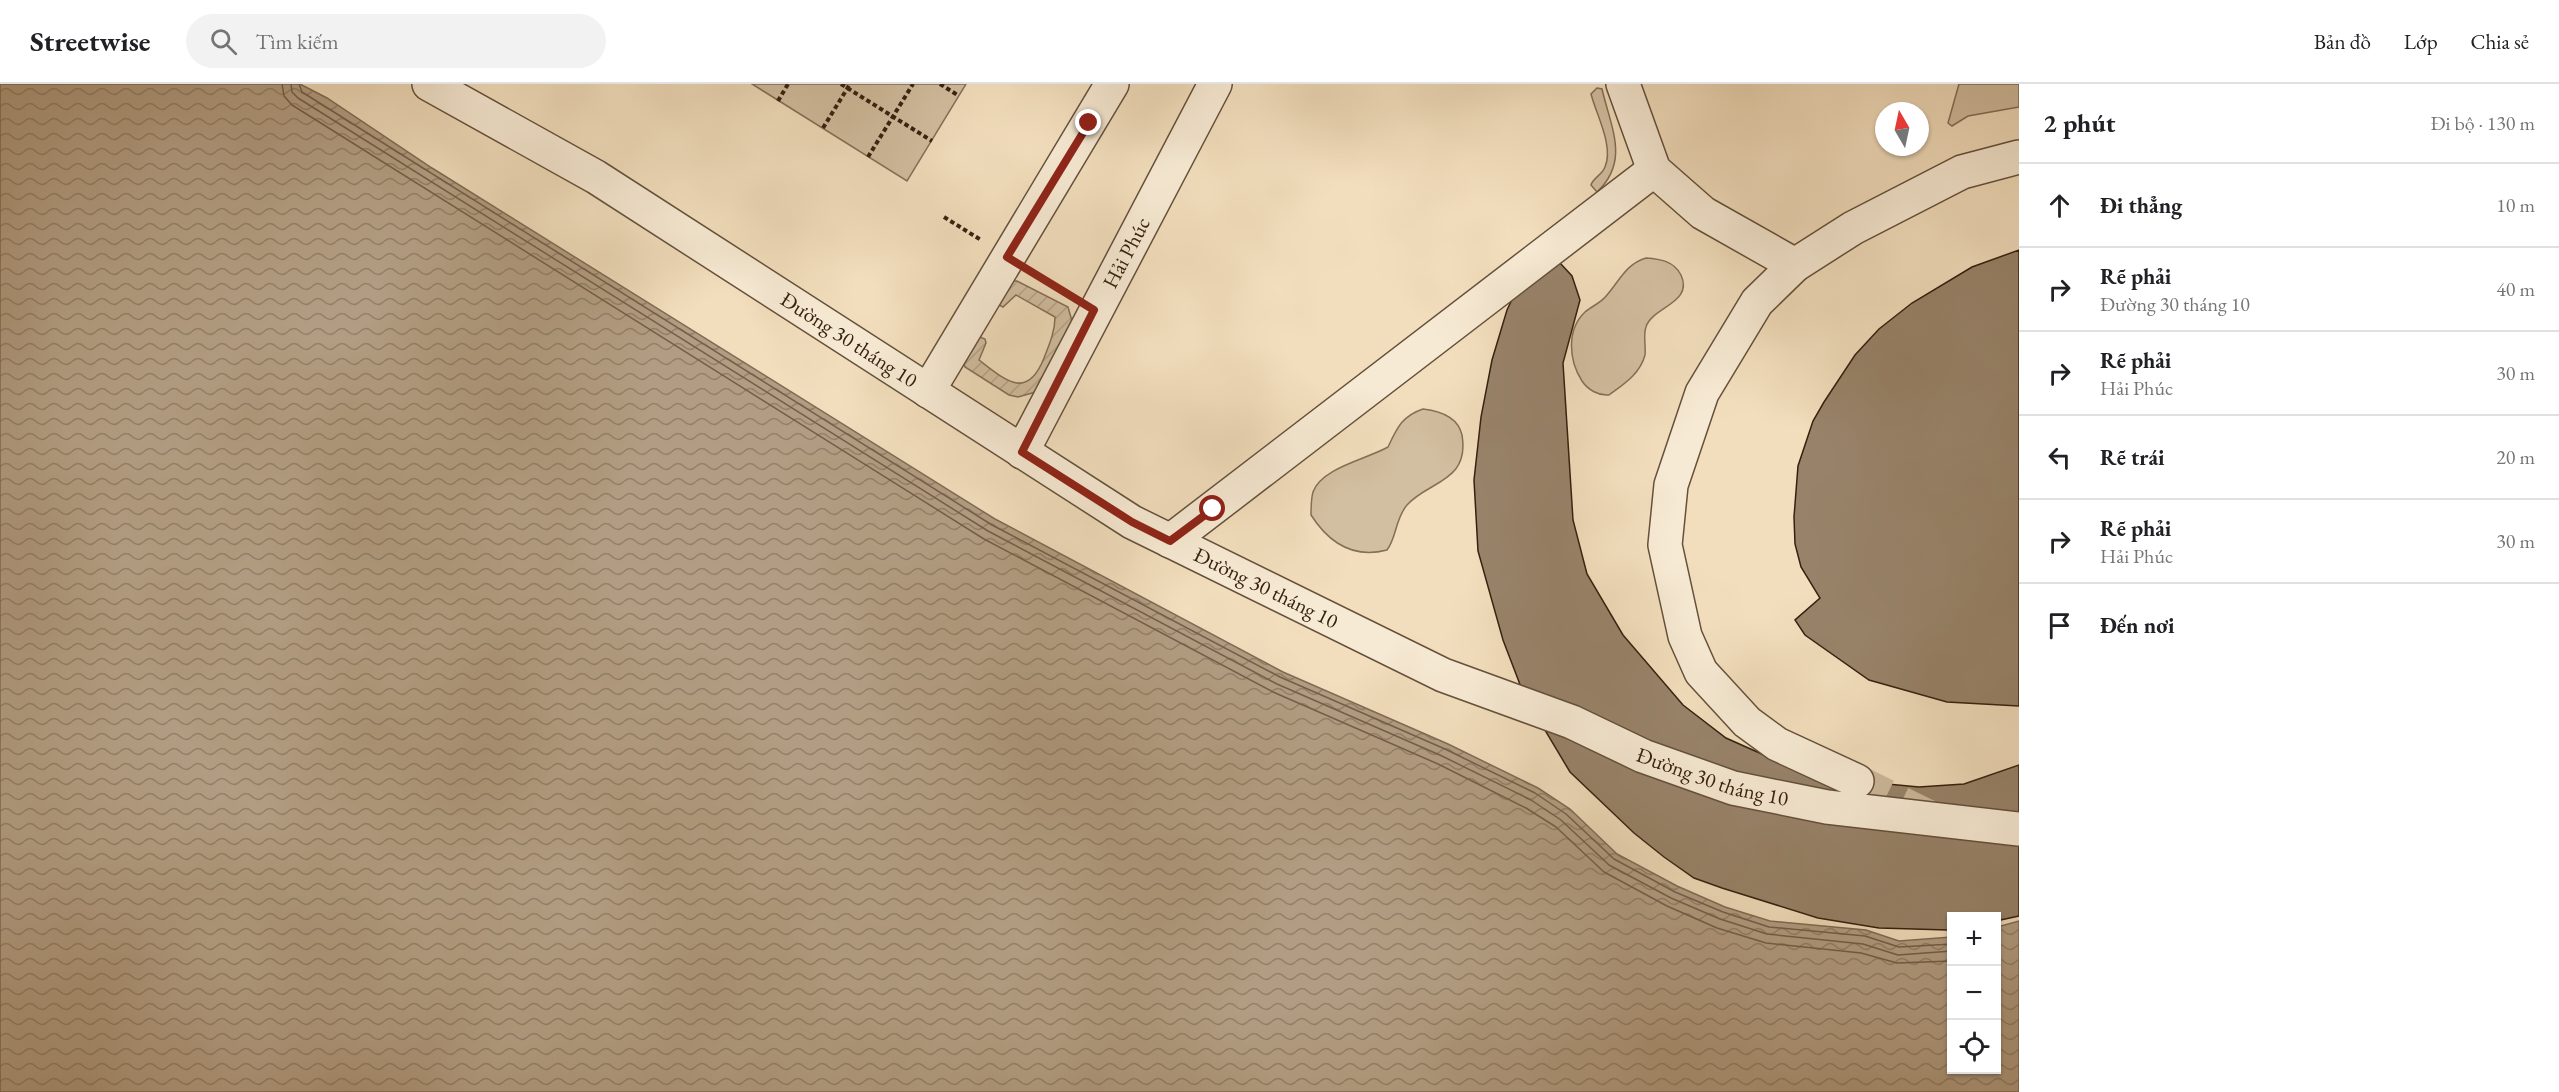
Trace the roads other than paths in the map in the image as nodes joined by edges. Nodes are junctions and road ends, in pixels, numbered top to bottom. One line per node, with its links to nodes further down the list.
1 (429, 84): 8 (street, Đường 30 tháng 10)
2 (1112, 84): 8 (street)
3 (1215, 84): 9 (street, Hải Phúc)
4 (1623, 84): 6 (street)
5 (2019, 157): 7 (street)
6 (1654, 170): 7 (street); 10 (street)
7 (1795, 265): 11 (street)
8 (928, 391): 9 (street, Đường 30 tháng 10)
9 (1022, 452): 10 (street, Đường 30 tháng 10)
10 (1170, 541): 12 (street, Đường 30 tháng 10)
11 (1857, 782)
12 (2019, 829)

